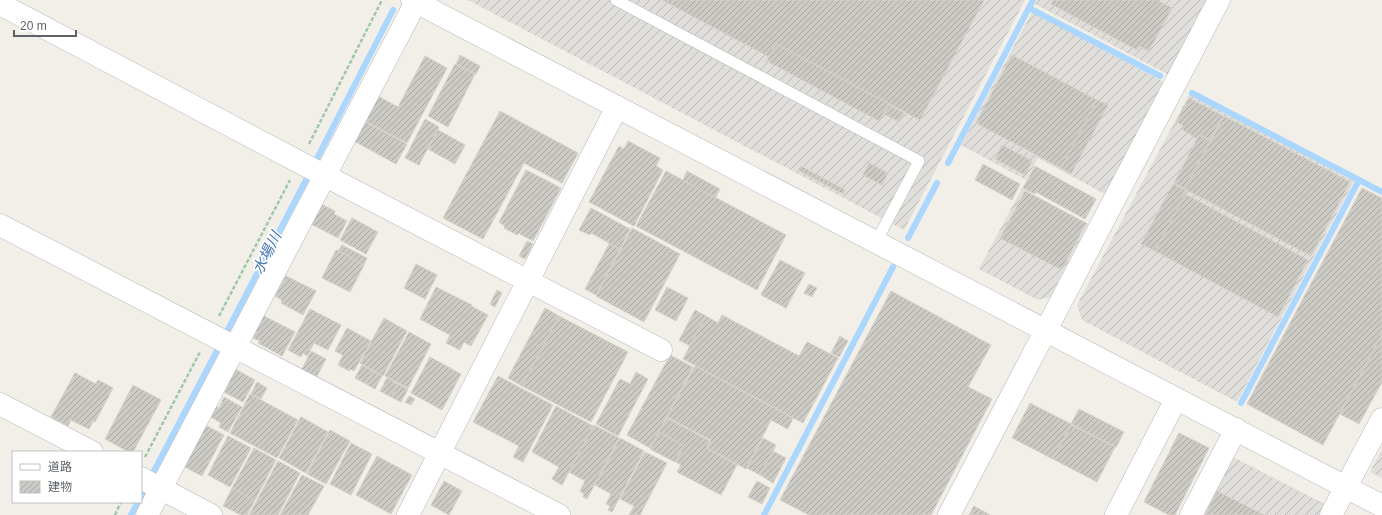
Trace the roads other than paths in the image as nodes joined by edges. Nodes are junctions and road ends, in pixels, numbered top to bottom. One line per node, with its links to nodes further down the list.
1 (616, 0): 8 (lane)
2 (1219, 0): 10 (street)
3 (415, 1): 5 (street); 6 (street)
4 (0, 4): 6 (street)
5 (617, 107): 8 (street); 9 (street)
6 (312, 168): 9 (street); 11 (street)
7 (0, 225): 11 (street)
8 (876, 242): 10 (street)
9 (528, 281): 12 (street); 18 (street)
10 (1045, 330): 13 (street); 26 (street)
11 (222, 341): 18 (street); 19 (street)
12 (661, 350)
13 (1176, 399): 16 (street); 27 (street)
14 (0, 404): 17 (street)
15 (1382, 419): 20 (street)
16 (1236, 430): 20 (street); 28 (street)
17 (90, 451)
18 (439, 454): 24 (street); 25 (street)
19 (150, 477): 22 (street); 23 (street)
20 (1346, 487): 21 (street); 29 (street)
21 (1382, 506)
22 (147, 515)
23 (211, 515)
24 (408, 515)
25 (558, 515)
26 (949, 515)
27 (1116, 515)
28 (1191, 515)
29 (1332, 515)

